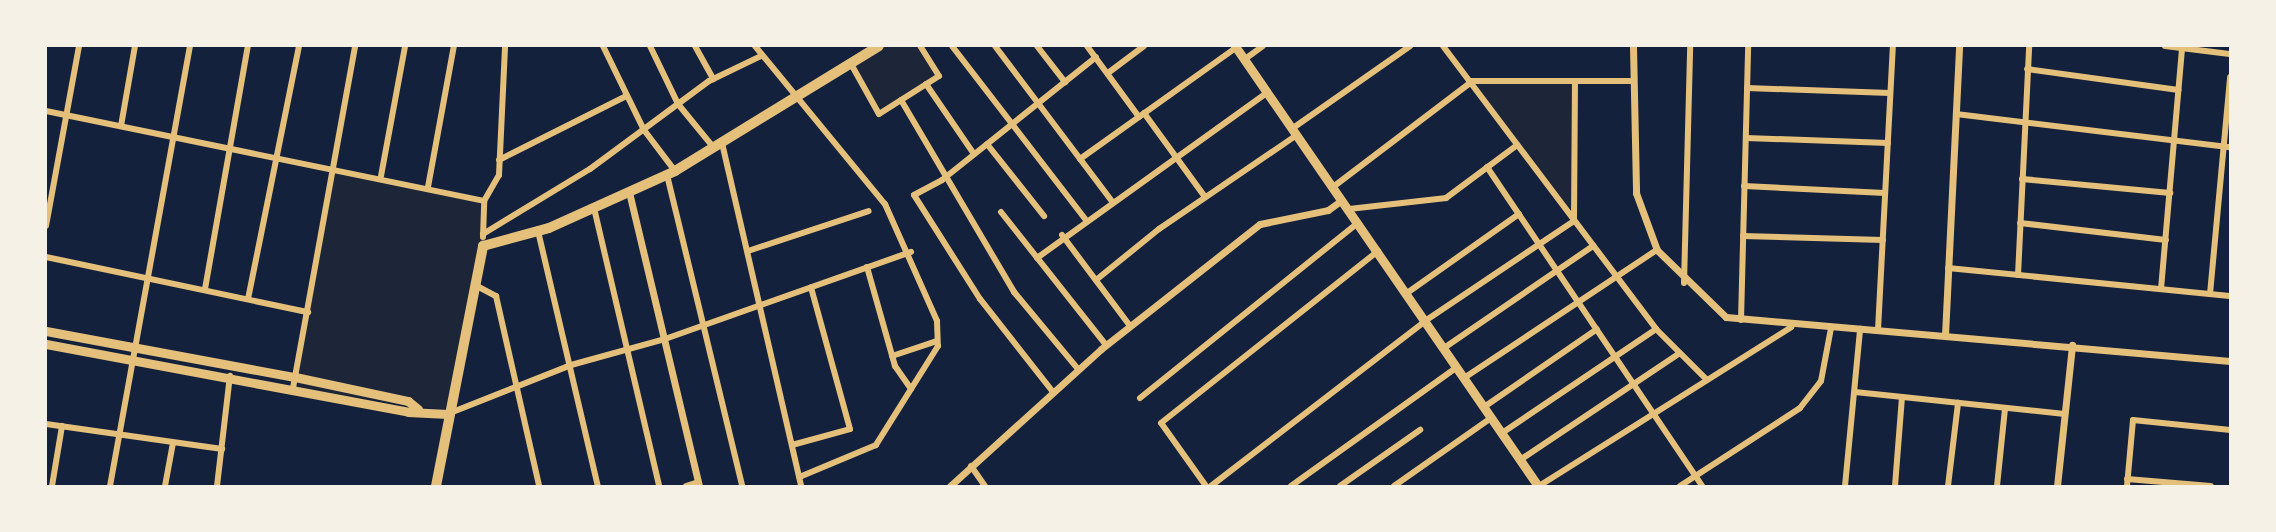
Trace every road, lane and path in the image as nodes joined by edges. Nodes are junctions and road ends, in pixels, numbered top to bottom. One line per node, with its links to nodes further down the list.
1 (79, 46): 57 (street)
2 (135, 46): 62 (street)
3 (190, 46): 65 (street)
4 (248, 46): 73 (street)
5 (299, 46): 76 (street)
6 (355, 46): 79 (street)
7 (405, 46): 82 (street)
8 (454, 46): 86 (street)
9 (505, 46): 78 (street)
10 (603, 46): 51 (street)
11 (650, 46): 55 (street)
12 (695, 46): 41 (street)
13 (755, 46): 34 (street)
14 (877, 46): 37 (main road)
15 (920, 46): 46 (street)
16 (952, 46): 61 (street)
17 (995, 46): 54 (street)
18 (1037, 46): 44 (street)
19 (1087, 46): 35 (street)
20 (1144, 46): 39 (street)
21 (1236, 46): 36 (main road); 59 (street)
22 (1263, 46): 36 (street)
23 (1410, 46): 64 (street)
24 (1443, 46): 45 (street)
25 (1633, 46): 43 (street)
26 (1690, 46): 127 (street)
27 (1748, 46): 47 (street)
28 (1893, 46): 50 (street)
29 (1959, 46): 58 (street)
30 (2029, 46): 38 (street)
31 (2165, 46): 32 (street)
32 (2182, 48): 33 (street); 48 (street)
33 (2231, 54)
34 (761, 56): 41 (street); 52 (street)
35 (1096, 57): 39 (street); 44 (street)
36 (1245, 59): 49 (main road)
37 (851, 64): 52 (main road); 53 (street)
38 (2027, 69): 48 (street); 60 (street)
39 (1108, 73): 59 (street)
40 (2231, 77): 72 (street)
41 (713, 79): 55 (street)
42 (1575, 81): 43 (street); 45 (street); 102 (street)
43 (1633, 81): 114 (street)
44 (1065, 82): 54 (street)
45 (1470, 82): 71 (street); 87 (street)
46 (926, 84): 53 (street); 75 (street)
47 (1747, 88): 50 (street); 66 (street)
48 (2179, 90): 67 (street)
49 (1268, 92): 64 (main road); 74 (street)
50 (1890, 93): 69 (street)
51 (626, 96): 63 (street); 78 (street)
52 (797, 98): 70 (main road); 117 (street)
53 (901, 100): 84 (street)
54 (1038, 103): 61 (street); 77 (street)
55 (678, 104): 63 (street); 70 (street)
56 (46, 111): 57 (street)
57 (65, 114): 62 (street); 105 (street)
58 (1956, 114): 60 (street); 121 (street)
59 (1142, 115): 74 (street); 77 (street)
60 (2024, 122): 67 (street); 83 (street)
61 (1011, 125): 68 (street); 101 (street)
62 (121, 126): 65 (street)
63 (643, 130): 81 (street); 109 (street)
64 (1295, 132): 87 (main road); 91 (street)
65 (171, 136): 73 (street); 124 (street)
66 (1746, 138): 69 (street); 85 (street)
67 (2174, 140): 72 (street); 90 (street)
68 (987, 144): 75 (street); 100 (street)
69 (1888, 144): 89 (street)
70 (718, 145): 81 (main road); 115 (street)
71 (1517, 145): 80 (street); 102 (street)
72 (2227, 146): 133 (street)
73 (228, 147): 76 (street); 130 (street)
74 (1175, 154): 91 (street); 94 (street)
75 (974, 155): 84 (street)
76 (277, 156): 79 (street); 135 (street)
77 (1080, 159): 94 (street)
78 (499, 160): 93 (street)
79 (333, 167): 82 (street); 138 (street)
80 (1487, 167): 96 (street); 99 (street)
81 (671, 173): 88 (main road); 141 (street)
82 (381, 176): 86 (street)
83 (2022, 179): 90 (street); 104 (street)
84 (943, 180): 166 (street); 175 (street)
85 (1744, 186): 89 (street); 108 (street)
86 (428, 187): 93 (street)
87 (1333, 187): 92 (main road)
88 (629, 192): 95 (main road); 151 (street)
89 (1885, 192): 110 (street)
90 (2169, 194): 111 (street)
91 (1205, 197): 126 (street)
92 (1342, 200): 96 (main road); 142 (street)
93 (485, 201): 109 (street)
94 (1112, 201): 101 (street)
95 (594, 208): 106 (main road); 158 (street)
96 (1349, 209): 103 (main road)
97 (869, 211): 115 (street)
98 (1001, 212): 119 (street)
99 (1519, 214): 113 (street); 132 (street)
100 (1044, 216)
101 (1085, 219): 107 (street)
102 (1574, 221): 112 (street); 113 (street)
103 (1358, 223): 116 (main road); 178 (street)
104 (2020, 223): 111 (street); 123 (street)
105 (46, 226)
106 (538, 231): 109 (main road); 164 (street)
107 (1062, 235): 119 (street); 126 (street)
108 (1743, 236): 110 (street); 139 (street)
109 (483, 240): 128 (main road)
110 (1882, 240): 148 (street)
111 (2166, 240): 131 (street)
112 (1593, 246): 122 (street); 125 (street)
113 (1538, 247): 122 (street); 140 (street)
114 (1657, 250): 125 (street); 127 (street)
115 (748, 251): 137 (street)
116 (1378, 251): 132 (main road); 215 (street)
117 (911, 252): 120 (street); 152 (street)
118 (46, 257): 124 (street)
119 (1037, 258): 154 (street)
120 (867, 267): 129 (street); 160 (street)
121 (1948, 268): 123 (street); 150 (street)
122 (1555, 273): 136 (street); 157 (street)
123 (2018, 275): 131 (street)
124 (148, 277): 130 (street); 156 (street)
125 (1616, 278): 136 (street); 146 (street)
126 (1096, 280): 142 (street)
127 (1684, 283): 139 (street)
128 (475, 285): 172 (street); 184 (main road)
129 (811, 287): 137 (street); 194 (street)
130 (205, 289): 135 (street)
131 (2161, 289): 133 (street)
132 (1407, 293): 140 (main road)
133 (2210, 294): 134 (street)
134 (2231, 296)
135 (248, 299): 138 (street)
136 (1578, 303): 145 (street); 169 (street)
137 (761, 304): 141 (street); 194 (street)
138 (307, 312): 168 (street)
139 (1741, 320): 143 (street)
140 (1425, 321): 157 (main road); 215 (street)
141 (701, 326): 151 (street); 211 (street)
142 (1130, 326): 154 (street)
143 (1791, 327): 144 (street); 170 (street)
144 (1831, 328): 147 (street); 199 (street)
145 (1597, 329): 161 (street); 180 (street)
146 (1657, 329): 159 (street); 161 (street)
147 (1860, 330): 148 (street); 176 (street)
148 (1878, 330): 150 (street)
149 (46, 331): 156 (main road)
150 (1945, 335): 155 (street)
151 (665, 339): 158 (street); 201 (street)
152 (937, 341): 160 (street); 174 (street)
153 (46, 344): 162 (main road)
154 (1106, 345): 166 (street)
155 (2072, 345): 163 (street); 185 (street)
156 (134, 348): 162 (street); 168 (main road)
157 (1444, 348): 165 (main road)
158 (627, 351): 164 (street); 209 (street)
159 (1680, 353): 170 (street); 171 (street)
160 (892, 356): 174 (street)
161 (1615, 356): 171 (street); 191 (street)
162 (132, 359): 167 (main road); 192 (street)
163 (2231, 362)
164 (571, 365): 172 (street); 208 (street)
165 (1457, 367): 169 (main road); 216 (street)
166 (1078, 369): 175 (street)
167 (230, 376): 173 (main road); 195 (street)
168 (295, 377): 173 (street); 182 (main road)
169 (1464, 378): 180 (main road)
170 (1707, 380): 183 (street)
171 (1633, 384): 183 (street); 196 (street)
172 (516, 386): 184 (street); 207 (street)
173 (293, 388): 182 (main road)
174 (911, 389): 198 (street)
175 (1053, 392): 197 (street)
176 (1855, 392): 177 (street); 222 (street)
177 (1902, 397): 179 (street); 223 (street)
178 (1140, 398)
179 (1958, 403): 181 (street); 224 (street)
180 (1484, 407): 186 (main road)
181 (2005, 408): 185 (street); 225 (street)
182 (418, 409): 184 (main road)
183 (1653, 413): 199 (street); 219 (street)
184 (448, 414): 206 (main road)
185 (2065, 414): 226 (street)
186 (1491, 418): 191 (main road); 218 (street)
187 (46, 424): 188 (street)
188 (62, 426): 192 (street); 202 (street)
189 (1420, 430): 217 (street)
190 (2231, 430): 200 (street)
191 (1502, 433): 196 (main road)
192 (119, 436): 193 (street); 203 (street)
193 (173, 443): 195 (street); 204 (street)
194 (792, 445): 198 (street)
195 (222, 449): 205 (street)
196 (1520, 460): 219 (main road)
197 (971, 466): 213 (street); 214 (street)
198 (799, 477): 212 (street)
199 (1696, 477): 220 (street); 221 (street)
200 (2127, 483): 227 (street)
201 (699, 484): 210 (street)
202 (52, 486)
203 (110, 486)
204 (165, 486)
205 (217, 486)
206 (436, 486)
207 (539, 486)
208 (598, 486)
209 (659, 486)
210 (686, 486)
211 (742, 486)
212 (801, 486)
213 (950, 486)
214 (985, 486)
215 (1209, 486)
216 (1290, 486)
217 (1340, 486)
218 (1394, 486)
219 (1538, 486)
220 (1680, 486)
221 (1702, 486)
222 (1845, 486)
223 (1895, 486)
224 (1948, 486)
225 (1997, 486)
226 (2057, 486)
227 (2211, 486)

